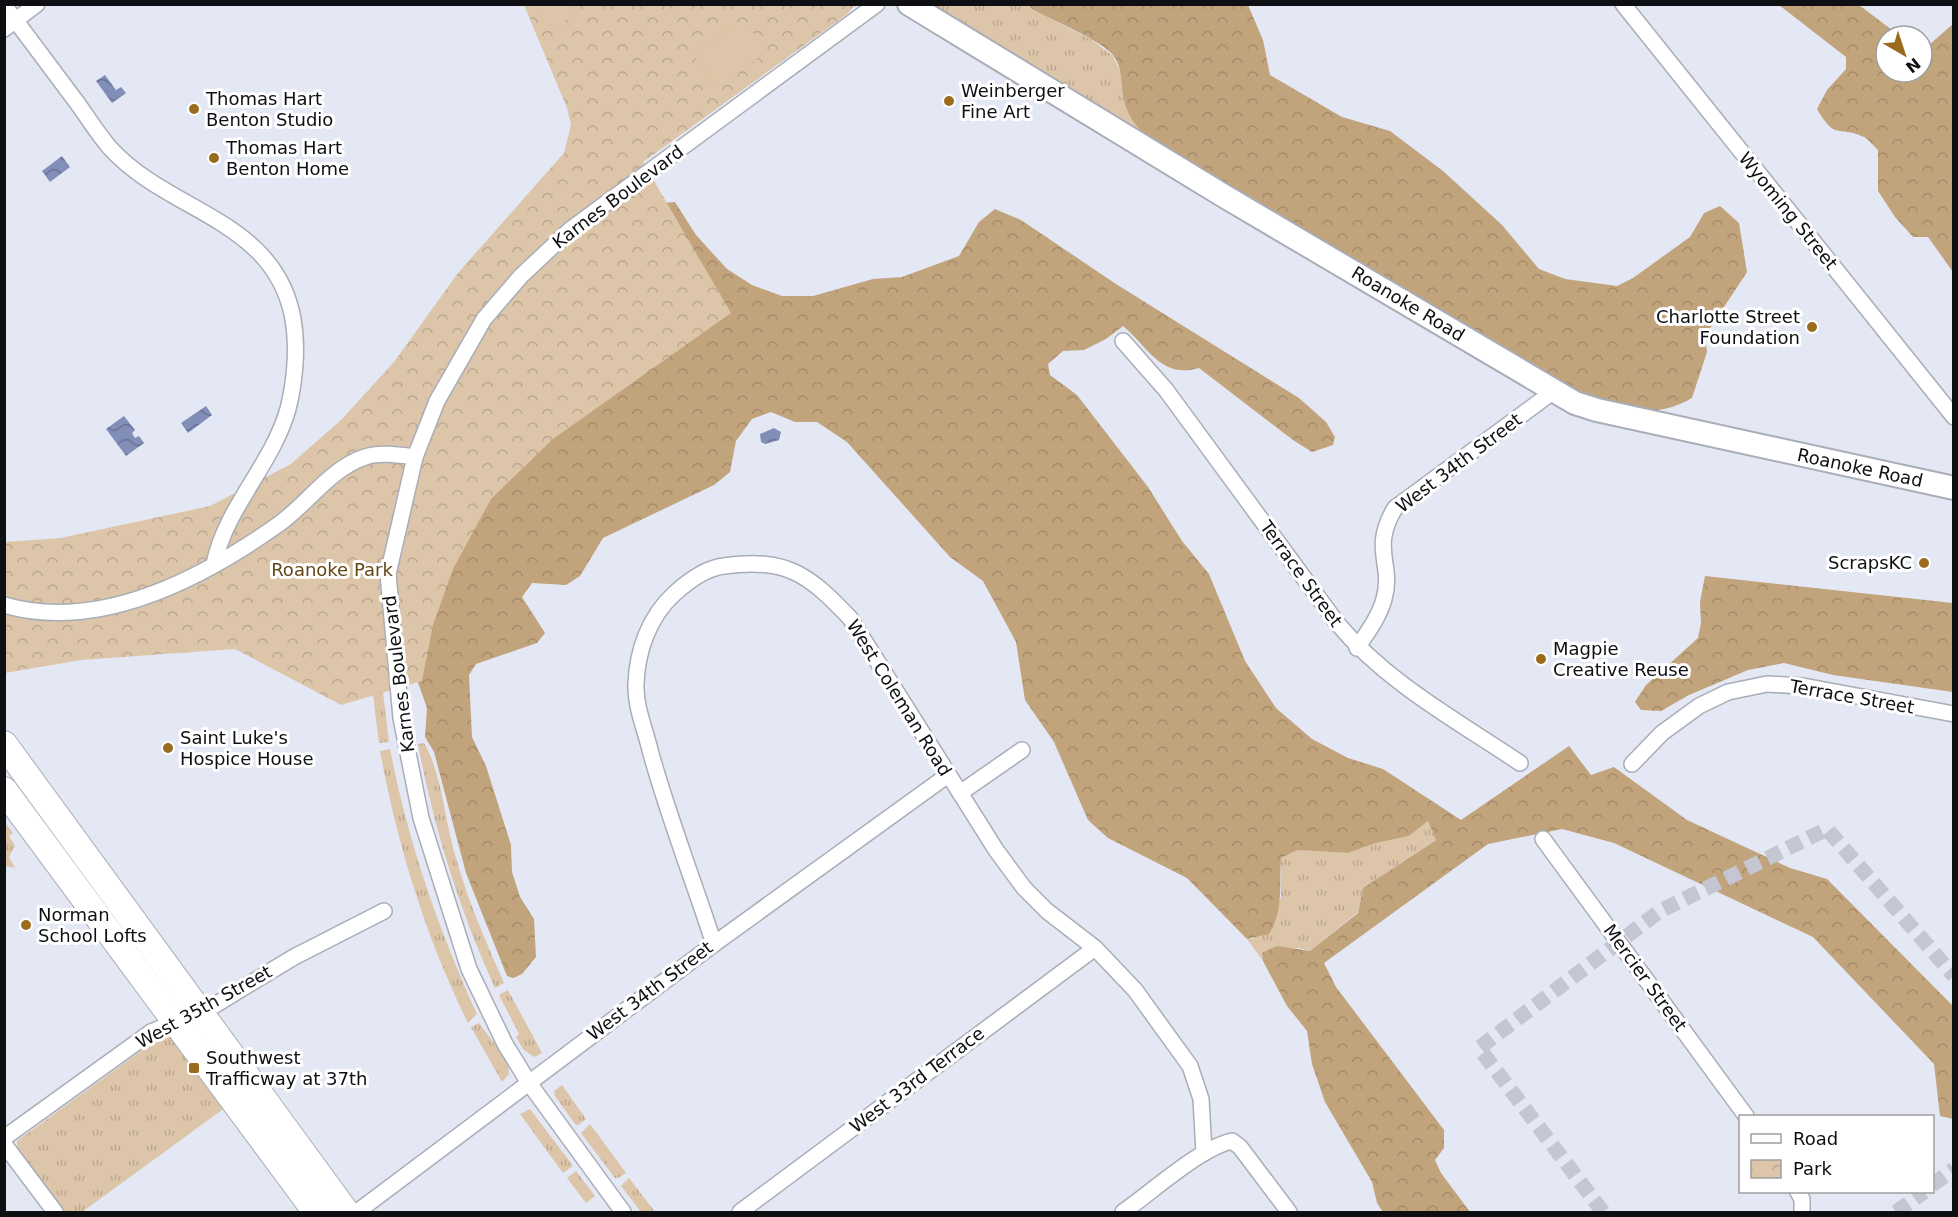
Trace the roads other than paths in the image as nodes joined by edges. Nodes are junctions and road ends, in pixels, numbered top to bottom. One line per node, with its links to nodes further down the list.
1 (37, 4): 6 (street)
2 (877, 4): 10 (street, Karnes Boulevard)
3 (909, 4): 8 (street, Roanoke Road)
4 (1623, 4): 9 (street, Wyoming Street)
5 (4, 5): 6 (street)
6 (10, 24): 12 (street)
7 (1123, 341): 14 (street, Terrace Street)
8 (1554, 391): 11 (street, Roanoke Road); 14 (street, West 34th Street)
9 (1953, 417)
10 (415, 457): 12 (street); 29 (street, Karnes Boulevard)
11 (1953, 488)
12 (214, 564): 13 (street)
13 (4, 605)
14 (1358, 648): 18 (street, Terrace Street)
15 (1953, 714): 19 (street, Terrace Street)
16 (4, 744): 27 (main road)
17 (1022, 750): 22 (street)
18 (1520, 763)
19 (1632, 764)
20 (948, 775): 22 (street, West Coleman Road); 25 (street, West 34th Street); 25 (street, West Coleman Road)
21 (4, 790): 28 (main road)
22 (960, 793): 26 (street, West Coleman Road)
23 (1543, 839): 30 (street, Mercier Street)
24 (384, 911): 27 (street, West 35th Street)
25 (714, 944): 29 (street, West 34th Street)
26 (1095, 948): 33 (street, West Coleman Road); 40 (street, West 33rd Terrace)
27 (199, 1010): 28 (street, West 35th Street); 37 (main road)
28 (174, 1021): 31 (street, West 35th Street); 36 (main road)
29 (529, 1083): 38 (street, West 34th Street); 39 (street, Karnes Boulevard)
30 (1745, 1115)
31 (4, 1138)
32 (4, 1144): 35 (street)
33 (1204, 1153): 41 (street); 42 (street)
34 (1799, 1193): 43 (street)
35 (55, 1212)
36 (316, 1212)
37 (346, 1212)
38 (357, 1212)
39 (623, 1212)
40 (740, 1212)
41 (1123, 1212)
42 (1289, 1212)
43 (1802, 1212)

